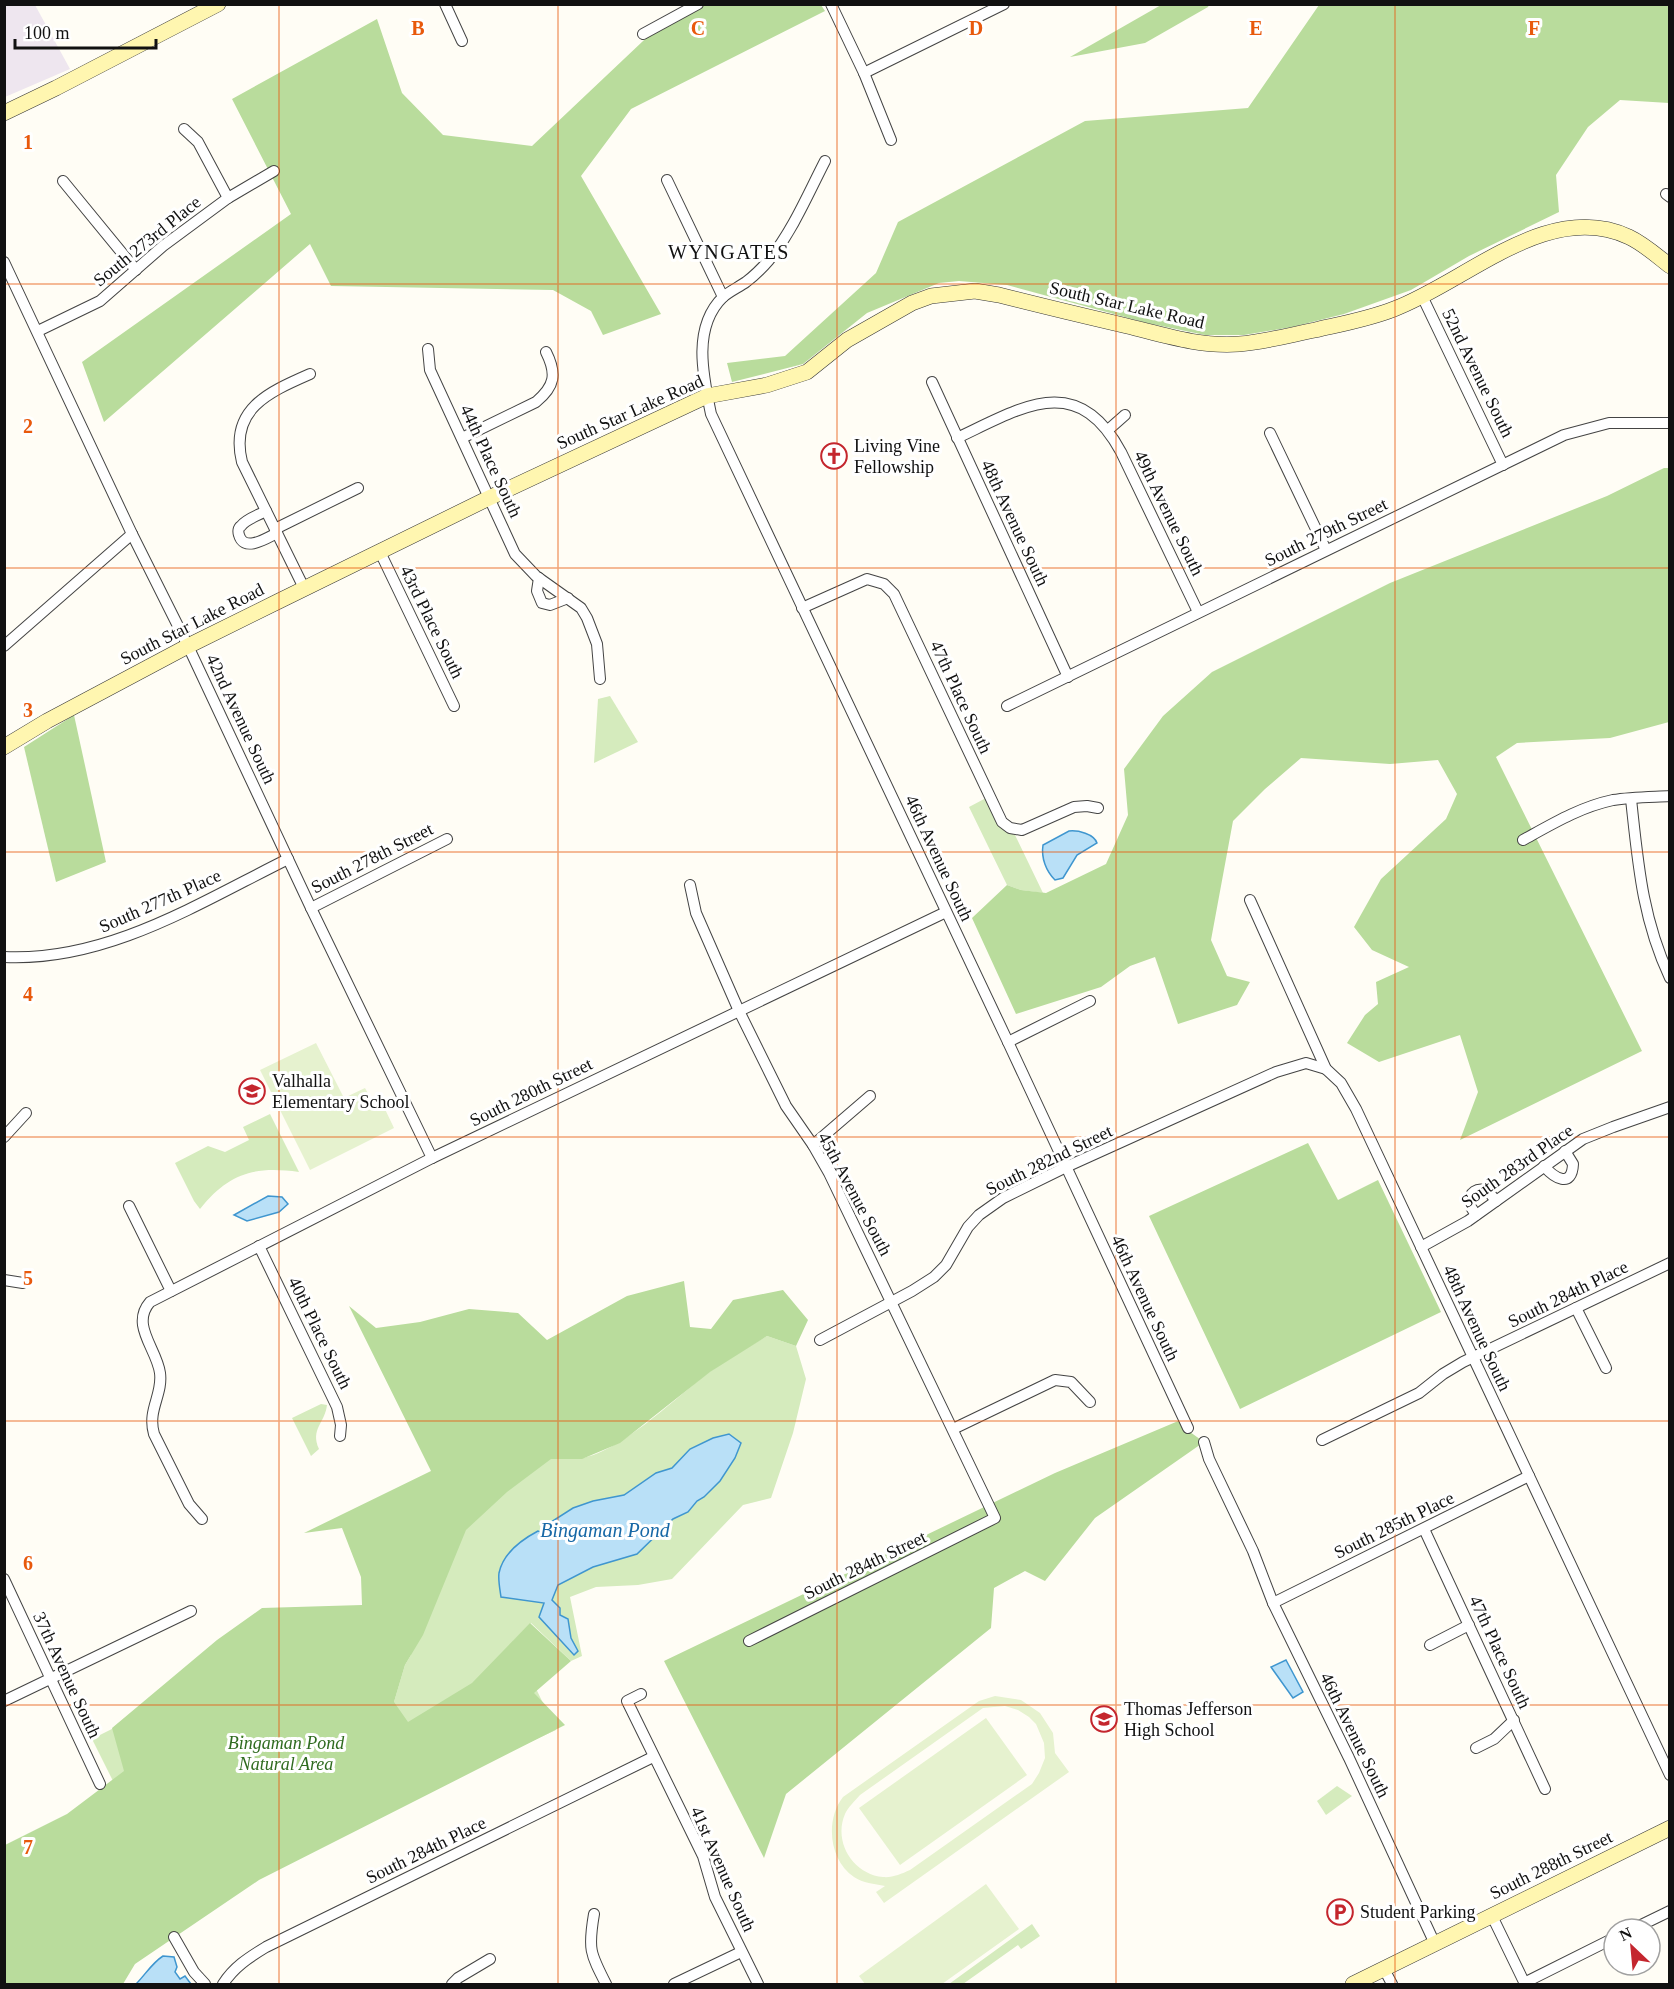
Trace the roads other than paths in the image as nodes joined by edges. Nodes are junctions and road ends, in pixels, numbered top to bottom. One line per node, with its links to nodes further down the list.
1 (445, 4): 7 (street)
2 (698, 4): 6 (street)
3 (831, 4): 8 (street)
4 (1004, 4): 8 (street)
5 (210, 6): 9 (street)
6 (643, 34)
7 (462, 41)
8 (864, 73): 11 (street)
9 (4, 113)
10 (184, 129): 16 (street)
11 (891, 140)
12 (825, 161): 21 (street)
13 (274, 171): 16 (street, South 273rd Place)
14 (667, 180): 21 (street)
15 (63, 181): 19 (street)
16 (228, 198): 19 (street, South 273rd Place)
17 (4, 262): 22 (street, 42nd Avenue South)
18 (1670, 266): 20 (street, South Star Lake Road)
19 (136, 270): 22 (street, South 273rd Place)
20 (1422, 296): 27 (street, South Star Lake Road); 34 (street, 52nd Avenue South)
21 (723, 297): 27 (street, 46th Avenue South)
22 (38, 331): 39 (street, 42nd Avenue South)
23 (428, 349): 32 (street, 44th Place South)
24 (546, 352): 32 (street)
25 (310, 374): 37 (street)
26 (932, 382): 33 (street, 48th Avenue South)
27 (707, 396): 36 (street, South Star Lake Road); 45 (street, 46th Avenue South)
28 (1125, 415): 30 (street)
29 (1670, 423): 34 (street, South 279th Street)
30 (1108, 430): 33 (street, 49th Avenue South); 46 (street, 49th Avenue South)
31 (1270, 433): 40 (street)
32 (462, 438): 36 (street, 44th Place South)
33 (957, 438): 49 (street, 48th Avenue South)
34 (1503, 465): 40 (street, South 279th Street)
35 (358, 488): 38 (street)
36 (489, 498): 41 (street, South Star Lake Road); 42 (street, 44th Place South)
37 (266, 511): 38 (street); 38 (street)
38 (276, 531): 43 (street)
39 (132, 534): 47 (street); 48 (street, 42nd Avenue South)
40 (1326, 550): 46 (street, South 279th Street)
41 (380, 552): 43 (street, South Star Lake Road); 51 (street, 43rd Place South)
42 (540, 578): 44 (street, 44th Place South); 44 (street)
43 (304, 588): 48 (street, South Star Lake Road)
44 (568, 598): 50 (street, 44th Place South)
45 (802, 608): 56 (street, 47th Place South); 63 (street, 46th Avenue South)
46 (1198, 612): 49 (street, South 279th Street)
47 (4, 646)
48 (188, 646): 53 (street, South Star Lake Road); 59 (street, 42nd Avenue South)
49 (1068, 677): 52 (street, South 279th Street)
50 (600, 679)
51 (454, 706)
52 (1008, 706)
53 (4, 747)
54 (1670, 796): 55 (street)
55 (1631, 799): 58 (street); 65 (street)
56 (1098, 808)
57 (447, 839): 62 (street, South 278th Street)
58 (1523, 840)
59 (288, 859): 62 (street, 42nd Avenue South); 64 (street, South 277th Place)
60 (690, 885): 67 (street, 45th Avenue South)
61 (1250, 900): 69 (street, 48th Avenue South)
62 (311, 908): 76 (street, 42nd Avenue South)
63 (946, 912): 67 (street, South 280th Street); 68 (street, 46th Avenue South)
64 (4, 957)
65 (1670, 978)
66 (1090, 1001): 68 (street)
67 (739, 1011): 74 (street, 45th Avenue South); 76 (street, South 280th Street)
68 (1008, 1042): 78 (street, 46th Avenue South)
69 (1326, 1069): 78 (street, South 282nd Street); 83 (street, 48th Avenue South)
70 (870, 1096): 74 (street)
71 (1670, 1107): 75 (street, South 283rd Place)
72 (26, 1113): 73 (street)
73 (4, 1137)
74 (813, 1145): 88 (street, 45th Avenue South)
75 (1565, 1151): 77 (street, South 283rd Place); 77 (street)
76 (432, 1158): 82 (street, South 280th Street)
77 (1544, 1166): 79 (street, South 283rd Place)
78 (1066, 1167): 88 (street, South 282nd Street); 94 (street, 46th Avenue South)
79 (1496, 1202): 81 (street, South 283rd Place); 81 (street)
80 (129, 1206): 87 (street)
81 (1476, 1215): 83 (street, South 283rd Place)
82 (259, 1246): 87 (street, South 280th Street); 96 (street, 40th Place South)
83 (1421, 1247): 91 (street, 48th Avenue South)
84 (1670, 1263): 89 (street, South 284th Place)
85 (4, 1280): 86 (street)
86 (23, 1283)
87 (171, 1291): 101 (street, South 280th Street)
88 (892, 1302): 90 (street, South 282nd Street); 95 (street, 45th Avenue South)
89 (1576, 1308): 91 (street, South 284th Place); 92 (street)
90 (820, 1340)
91 (1473, 1357): 97 (street, South 284th Place); 99 (street, 48th Avenue South)
92 (1606, 1368)
93 (1090, 1402): 95 (street)
94 (1188, 1428)
95 (953, 1430): 100 (street, 45th Avenue South)
96 (340, 1436)
97 (1322, 1440)
98 (1204, 1442): 104 (street, 46th Avenue South)
99 (1529, 1476): 102 (street, South 285th Place); 115 (street, 48th Avenue South)
100 (995, 1518): 107 (street, South 284th Street)
101 (202, 1519)
102 (1424, 1529): 104 (street, South 285th Place); 106 (street, 47th Place South)
103 (4, 1579): 109 (street, 37th Avenue South)
104 (1272, 1603): 122 (street, 46th Avenue South)
105 (191, 1611): 109 (street)
106 (1469, 1625): 108 (street); 112 (street, 47th Place South)
107 (749, 1641)
108 (1430, 1645)
109 (50, 1678): 111 (street); 116 (street, 37th Avenue South)
110 (641, 1694): 114 (street, 41st Avenue South)
111 (4, 1701)
112 (1514, 1720): 113 (street); 117 (street, 47th Place South)
113 (1476, 1748)
114 (653, 1757): 124 (street, 41st Avenue South); 128 (street, South 284th Place)
115 (1670, 1775)
116 (100, 1784)
117 (1545, 1789)
118 (1670, 1828): 120 (street, South 288th Street)
119 (594, 1914): 130 (street)
120 (1492, 1916): 122 (street, South 288th Street); 135 (street)
121 (174, 1936): 127 (street)
122 (1435, 1944): 126 (street, South 288th Street)
123 (1602, 1944): 135 (street)
124 (741, 1952): 131 (street); 132 (street, 41st Avenue South)
125 (490, 1959): 129 (street)
126 (1384, 1969): 133 (street, South 288th Street); 134 (street)
127 (205, 1984)
128 (223, 1984)
129 (452, 1984)
130 (606, 1984)
131 (674, 1984)
132 (758, 1984)
133 (1353, 1984)
134 (1392, 1984)
135 (1525, 1984)

